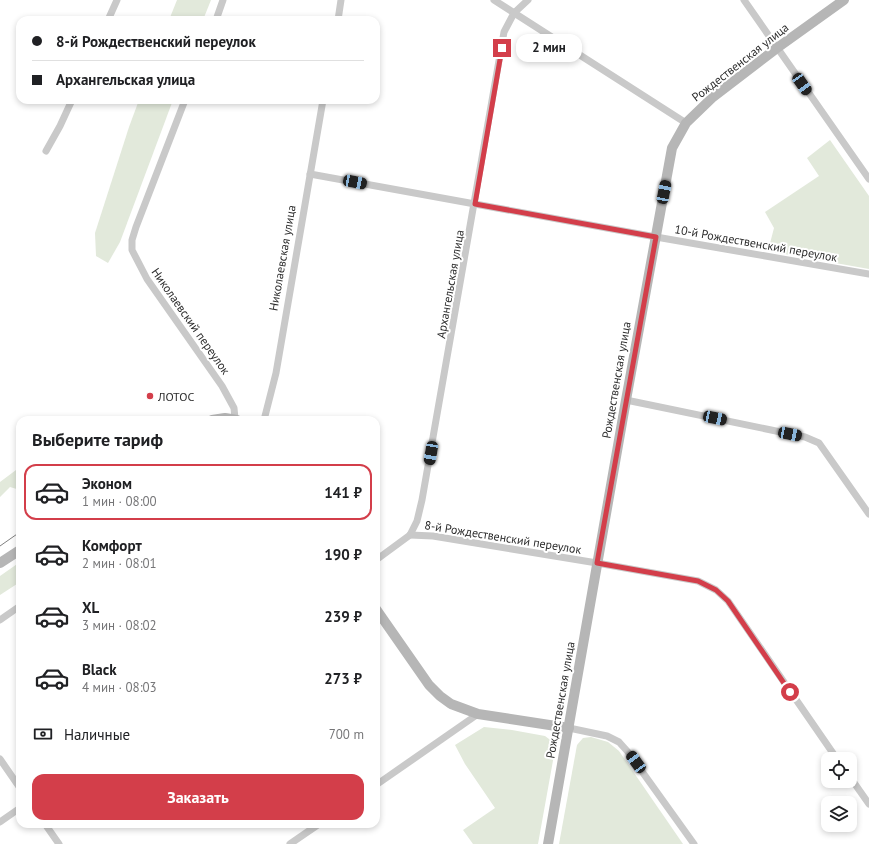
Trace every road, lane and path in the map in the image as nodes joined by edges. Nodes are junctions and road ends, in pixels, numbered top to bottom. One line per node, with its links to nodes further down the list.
1 (117, 0): 9 (street)
2 (223, 0): 10 (street)
3 (341, 0): 11 (street)
4 (494, 0): 8 (street)
5 (528, 0): 8 (street, Архангельская улица)
6 (744, 0): 12 (street)
7 (844, 0): 12 (street, Рождественская улица)
8 (514, 13): 16 (street); 20 (street, Архангельская улица)
9 (110, 16)
10 (217, 16)
11 (339, 16)
12 (777, 48): 16 (street, Рождественская улица); 19 (street)
13 (70, 104): 17 (street)
14 (183, 104): 24 (street, Николаевский переулок)
15 (322, 104): 18 (street, Николаевская улица)
16 (686, 123): 21 (street, Рождественская улица)
17 (46, 151)
18 (310, 174): 20 (street, 10-й Рождественский переулок); 25 (street, Николаевская улица)
19 (869, 179)
20 (475, 204): 21 (street, 10-й Рождественский переулок); 27 (street, Архангельская улица)
21 (656, 237): 22 (street, 10-й Рождественский переулок); 23 (street, Рождественская улица)
22 (869, 274)
23 (626, 400): 26 (street); 31 (street, Рождественская улица)
24 (235, 416)
25 (265, 416)
26 (869, 514)
27 (410, 535): 29 (street); 31 (street, 8-й Рождественский переулок)
28 (16, 553): 30 (street)
29 (380, 557)
30 (0, 563)
31 (597, 563): 36 (street, Рождественская улица); 37 (street, 8-й Рождественский переулок)
32 (16, 609): 34 (street)
33 (380, 615): 35 (street)
34 (0, 620)
35 (478, 714): 36 (street); 40 (street)
36 (569, 728): 49 (street, Рождественская улица); 50 (street)
37 (832, 752)
38 (0, 759): 39 (street)
39 (16, 782)
40 (380, 782)
41 (857, 787): 42 (street)
42 (869, 804)
43 (16, 811): 44 (street)
44 (0, 822)
45 (48, 828): 47 (street)
46 (313, 828): 48 (street)
47 (59, 844)
48 (290, 844)
49 (548, 844)
50 (694, 844)

